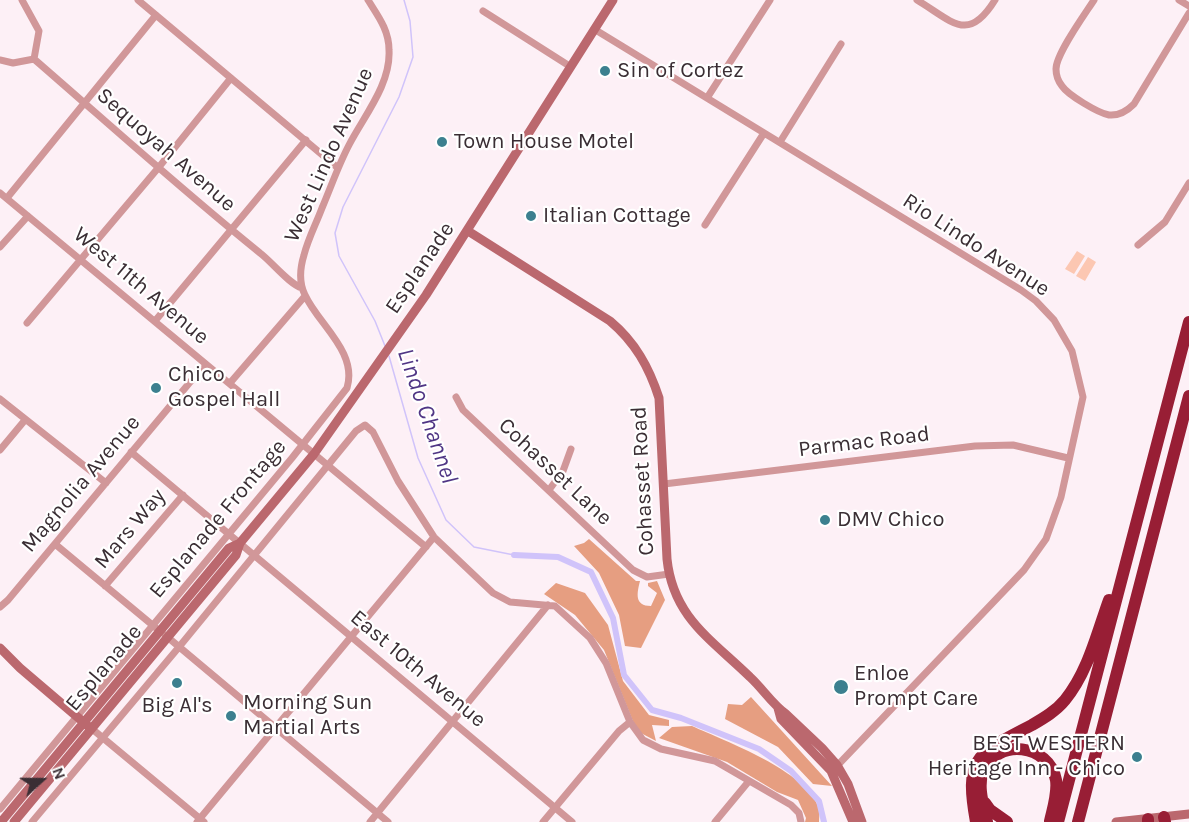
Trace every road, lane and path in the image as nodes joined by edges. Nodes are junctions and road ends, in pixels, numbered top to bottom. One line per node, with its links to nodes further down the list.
1 (22, 0): 16 (street)
2 (368, 0): 26 (street, West Lindo Avenue)
3 (613, 0): 14 (main road, Esplanade)
4 (770, 0): 20 (street)
5 (917, 0): 6 (street)
6 (994, 0)
7 (1094, 0): 12 (street)
8 (1179, 0): 10 (street)
9 (139, 1): 13 (street)
10 (1189, 6)
11 (483, 11): 18 (street)
12 (1189, 14)
13 (156, 15): 19 (street); 21 (street)
14 (594, 29): 18 (main road, Esplanade); 20 (street, Rio Lindo Avenue)
15 (841, 44): 24 (street)
16 (34, 59): 17 (street); 21 (street, Sequoyah Avenue)
17 (0, 60)
18 (571, 67): 33 (main road, Esplanade)
19 (231, 78): 23 (street); 25 (street)
20 (707, 98): 22 (street, Rio Lindo Avenue)
21 (85, 103): 25 (street, Sequoyah Avenue); 29 (street)
22 (764, 133): 24 (street, Rio Lindo Avenue); 31 (street)
23 (306, 140): 26 (street); 32 (street)
24 (780, 142): 53 (street, Rio Lindo Avenue)
25 (159, 167): 32 (street, Sequoyah Avenue); 36 (street)
26 (338, 168): 37 (street, West Lindo Avenue)
27 (1189, 183): 34 (street)
28 (0, 193): 29 (street, West 11th Avenue)
29 (7, 198): 30 (street, West 11th Avenue)
30 (28, 216): 35 (street); 36 (street, West 11th Avenue)
31 (705, 225)
32 (231, 230): 37 (street, Sequoyah Avenue); 39 (street)
33 (468, 231): 52 (main road, Esplanade); 56 (main road, Cohasset Road)
34 (1138, 245)
35 (0, 247)
36 (81, 259): 39 (street, West 11th Avenue); 41 (street)
37 (302, 288): 38 (street, West Lindo Avenue)
38 (305, 296): 43 (street); 48 (street, West Lindo Avenue)
39 (155, 321): 42 (street, West 11th Avenue)
40 (1189, 322): 65 (highway)
41 (27, 323)
42 (207, 365): 43 (street, West 11th Avenue); 51 (street, Magnolia Avenue)
43 (230, 384): 48 (street, West 11th Avenue)
44 (1189, 396): 81 (highway)
45 (456, 397): 57 (street, Cohasset Lane)
46 (0, 399): 47 (street)
47 (25, 420): 50 (street); 55 (street)
48 (303, 445): 52 (street, West 11th Avenue); 59 (street, Esplanade Frontage)
49 (571, 449): 57 (street)
50 (0, 450)
51 (131, 452): 55 (street, Magnolia Avenue); 58 (street, East 10th Avenue)
52 (314, 454): 54 (street, West 11th Avenue); 61 (main road, Esplanade)
53 (1068, 458): 56 (street, Parmac Road); 85 (street, Rio Lindo Avenue)
54 (328, 466): 60 (street); 63 (street, West 11th Avenue); 64 (street)
55 (106, 483): 62 (street, Magnolia Avenue)
56 (664, 484): 66 (main road, Cohasset Road)
57 (549, 490): 66 (street, Cohasset Lane)
58 (183, 495): 59 (street, East 10th Avenue); 67 (street, Mars Way)
59 (229, 533): 61 (street, East 10th Avenue); 72 (street, Esplanade Frontage)
60 (434, 537): 63 (street); 69 (street)
61 (240, 543): 64 (street, East 10th Avenue); 72 (main road, Esplanade)
62 (55, 544): 67 (street); 68 (street, Magnolia Avenue)
63 (426, 547): 73 (street)
64 (255, 555): 73 (street, East 10th Avenue); 74 (street)
65 (1124, 573): 105 (highway); 109 (highway)
66 (669, 574): 85 (main road, Cohasset Road)
67 (105, 586): 72 (street)
68 (8, 600): 70 (street, Magnolia Avenue); 71 (street, Magnolia Avenue)
69 (548, 604): 79 (street); 80 (street)
70 (0, 607)
71 (0, 614)
72 (160, 631): 74 (street); 78 (street, Esplanade Frontage); 82 (main road, Esplanade)
73 (351, 637): 79 (street, East 10th Avenue); 83 (street)
74 (179, 647): 83 (street); 84 (street)
75 (0, 648): 77 (main road)
76 (0, 655): 77 (main road)
77 (20, 668): 78 (main road)
78 (77, 716): 82 (main road); 90 (street, Esplanade Frontage)
79 (453, 722): 88 (street, East 10th Avenue); 89 (street)
80 (630, 722): 86 (street); 88 (street)
81 (1104, 722): 110 (highway); 111 (highway)
82 (88, 726): 84 (street); 90 (main road, Esplanade)
83 (276, 728): 89 (street); 94 (street)
84 (102, 738): 94 (street); 96 (street)
85 (834, 768): 103 (main road, Cohasset Road); 104 (main road, Cohasset Road)
86 (749, 781): 101 (street); 102 (street)
87 (983, 799): 106 (highway); 107 (highway); 108 (highway)
88 (555, 807): 99 (street); 100 (street, East 10th Avenue)
89 (378, 813): 97 (street); 98 (street)
90 (9, 814): 95 (main road, Esplanade)
91 (1189, 814): 93 (main road)
92 (1148, 820): 93 (main road); 112 (main road)
93 (1164, 820)
94 (200, 821)
95 (1, 822)
96 (32, 822)
97 (370, 822)
98 (388, 822)
99 (543, 822)
100 (572, 822)
101 (715, 822)
102 (801, 822)
103 (853, 822)
104 (862, 822)
105 (976, 822)
106 (987, 822)
107 (1007, 822)
108 (1050, 822)
109 (1058, 822)
110 (1078, 822)
111 (1085, 822)
112 (1116, 822)

